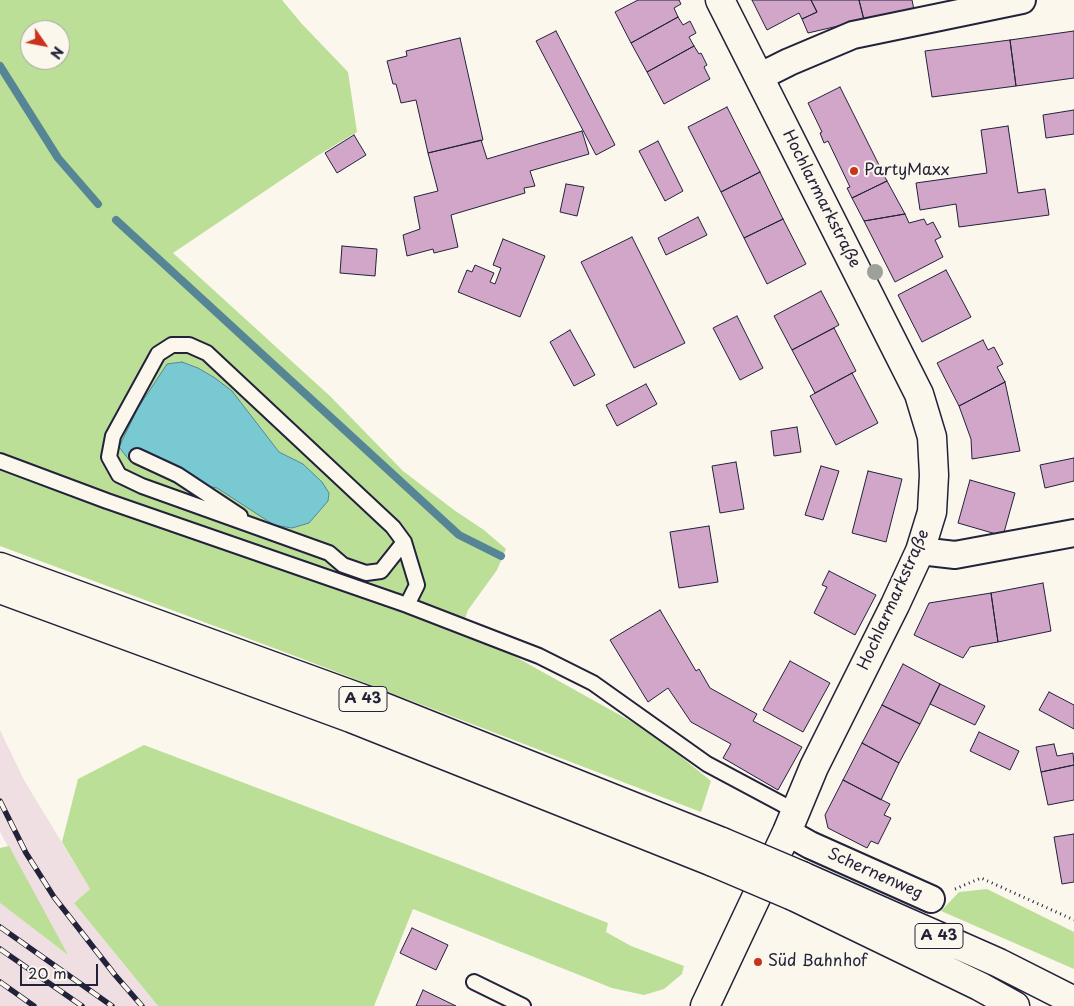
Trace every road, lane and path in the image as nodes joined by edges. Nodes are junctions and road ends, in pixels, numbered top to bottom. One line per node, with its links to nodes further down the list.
1 (720, 0): 3 (main road, Hochlarmarkstraße)
2 (1022, 0): 3 (street)
3 (759, 77): 9 (main road, Hochlarmarkstraße)
4 (137, 456): 6 (lane)
5 (0, 461): 12 (lane)
6 (257, 527): 8 (lane); 8 (lane)
7 (1074, 533): 9 (street)
8 (404, 542): 12 (lane)
9 (920, 551): 13 (main road, Hochlarmarkstraße)
10 (0, 567): 14 (main road, A 43)
11 (0, 590): 14 (main road, A 43)
12 (408, 605): 13 (lane)
13 (791, 821): 16 (street, Schernenweg); 21 (main road, Hochlarmarkstraße)
14 (718, 852): 15 (main road, A 43, bridge)
15 (797, 886): 19 (main road, A 43); 22 (main road, A 43)
16 (932, 899): 17 (path, Schernenweg)
17 (1074, 920)
18 (474, 982): 20 (lane)
19 (1074, 1001)
20 (523, 1006)
21 (704, 1006)
22 (1015, 1006)

